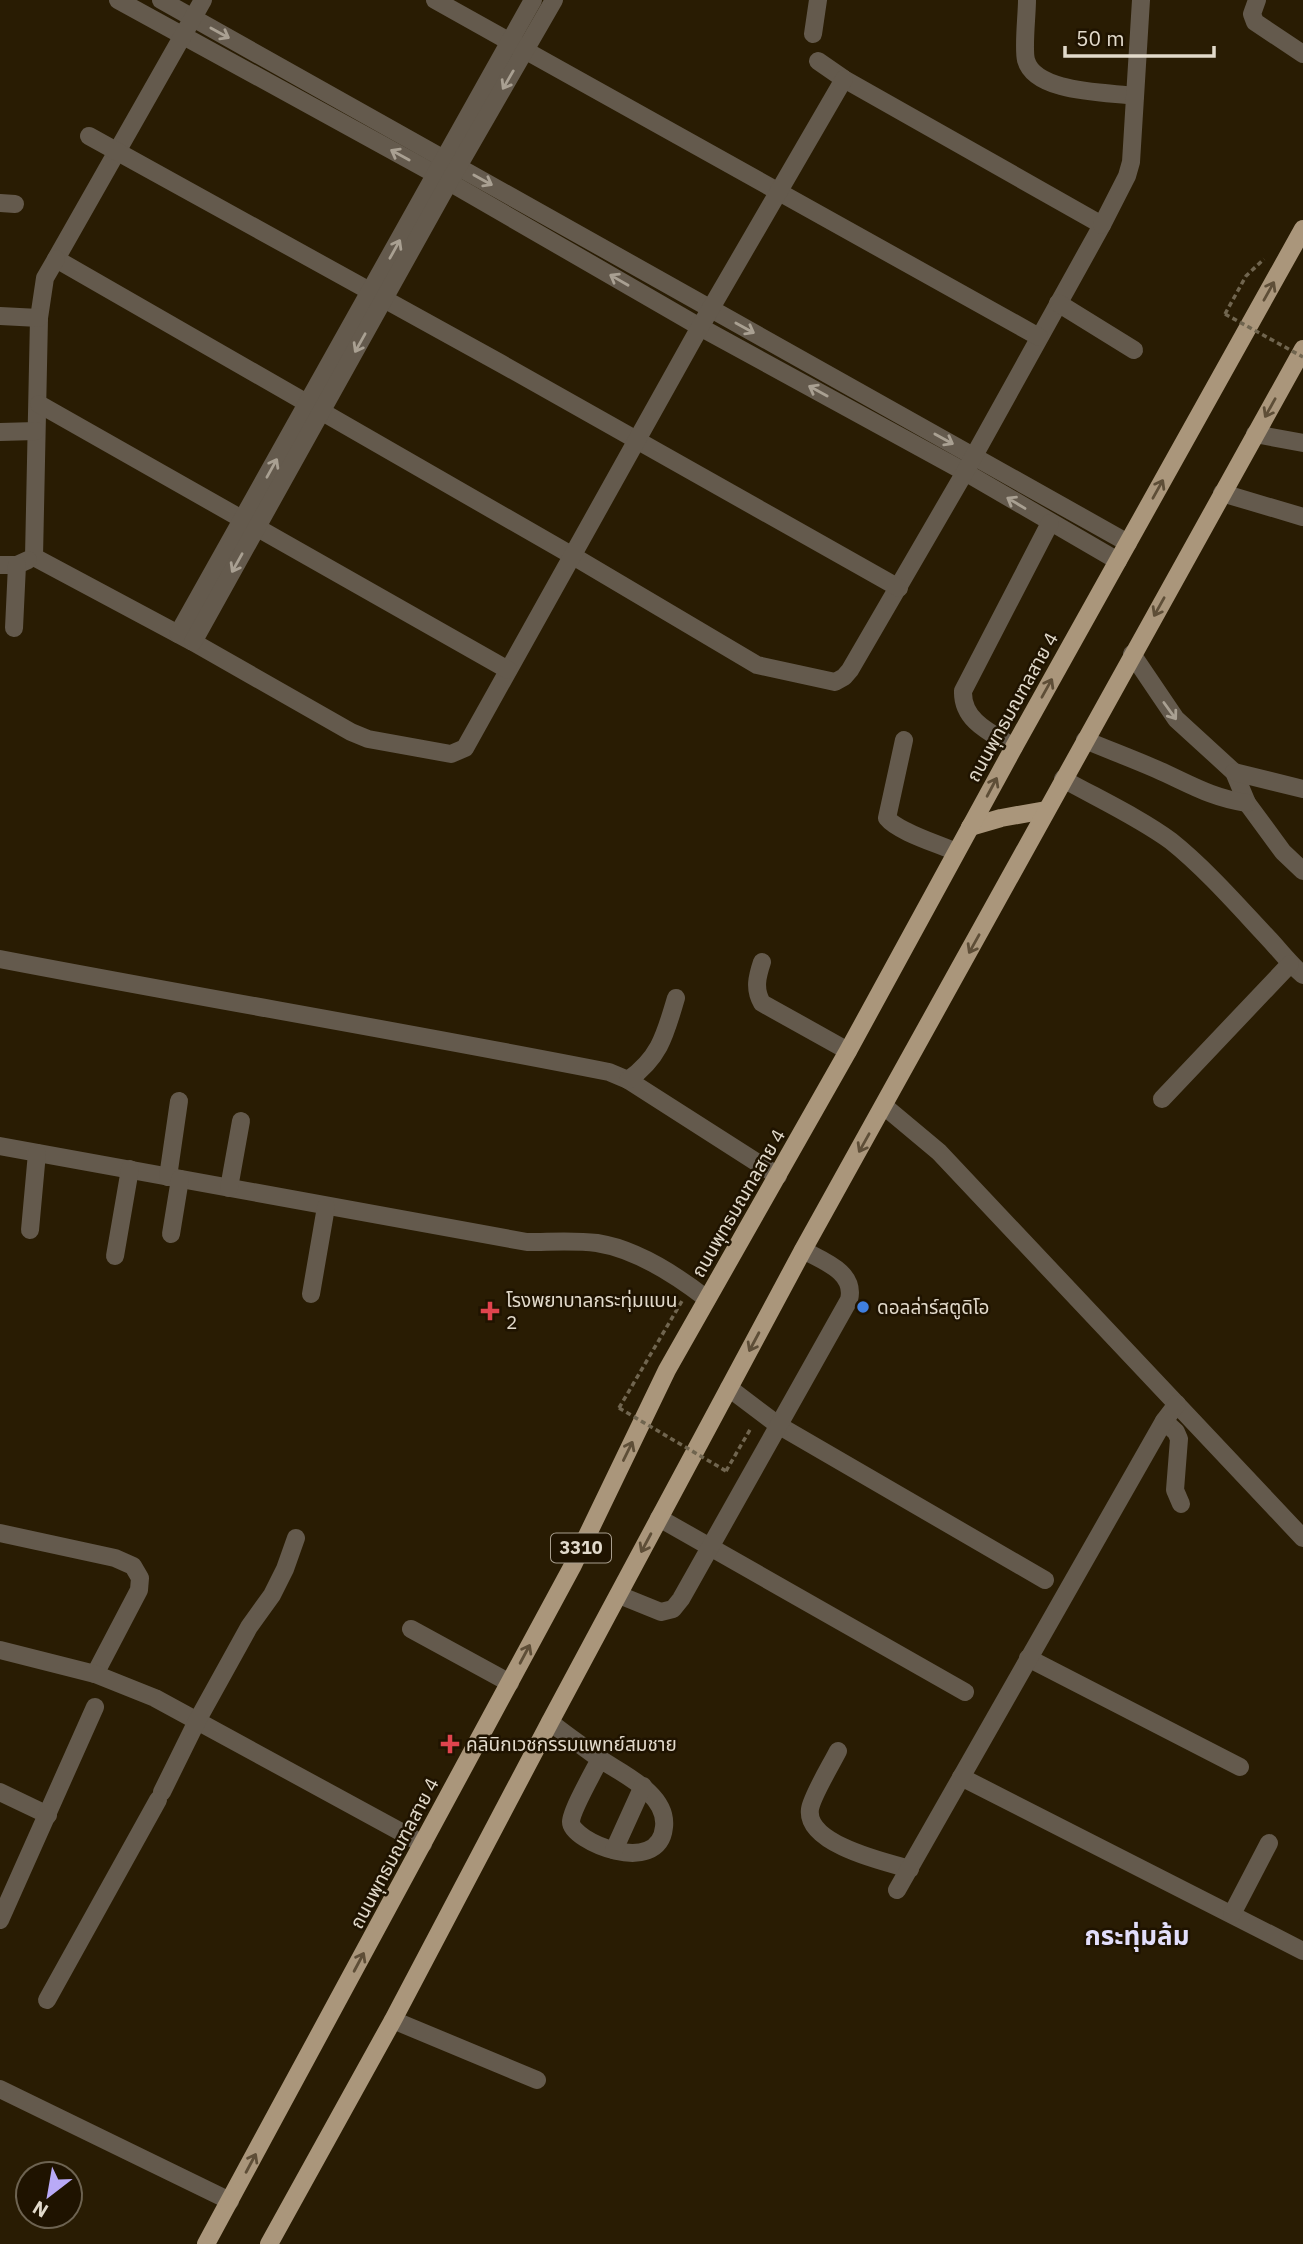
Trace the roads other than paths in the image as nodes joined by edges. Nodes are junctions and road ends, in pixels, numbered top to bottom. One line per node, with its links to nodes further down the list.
1 (118, 0): 13 (street)
2 (161, 0): 11 (street)
3 (203, 0): 11 (street)
4 (435, 0): 14 (street)
5 (533, 0): 14 (street)
6 (554, 0): 14 (street)
7 (817, 0): 12 (street)
8 (1027, 0): 18 (street)
9 (1141, 0): 18 (street)
10 (1256, 0): 15 (street)
11 (193, 18): 13 (street); 21 (street, one-way to 21)
12 (813, 34)
13 (183, 37): 20 (street); 22 (street, one-way to 13)
14 (518, 47): 21 (street); 23 (street)
15 (1303, 54)
16 (818, 61): 17 (street)
17 (844, 79): 23 (street); 24 (street)
18 (1135, 96): 24 (street)
19 (89, 136): 20 (street)
20 (116, 152): 26 (street); 27 (street)
21 (452, 163): 22 (street); 29 (street, one-way to 29)
22 (443, 179): 27 (street); 32 (street, one-way to 22)
23 (780, 192): 29 (street); 33 (street)
24 (1102, 225): 28 (street)
25 (1303, 229): 49 (main road, ถนนพุทธมณฑลสาย 4, one-way to 25)
26 (56, 259): 31 (street); 37 (street)
27 (377, 296): 37 (street); 41 (street)
28 (1058, 303): 33 (street); 35 (street)
29 (712, 309): 32 (street); 43 (street, one-way to 43)
30 (0, 316): 31 (street)
31 (39, 318): 36 (street)
32 (700, 327): 41 (street); 44 (street, one-way to 32)
33 (1039, 337): 43 (street)
34 (1303, 349): 40 (main road, one-way to 40)
35 (1134, 350)
36 (39, 404): 38 (street); 48 (street)
37 (314, 409): 48 (street); 50 (street)
38 (36, 430): 39 (street); 51 (street)
39 (0, 432)
40 (1255, 434): 42 (street); 45 (main road)
41 (637, 442): 50 (street); 54 (street)
42 (1303, 443)
43 (973, 455): 44 (street); 49 (street)
44 (965, 472): 47 (street, one-way to 44); 54 (street)
45 (1222, 493): 46 (street); 57 (main road, one-way to 57)
46 (1303, 517)
47 (1050, 523): 52 (street); 61 (street)
48 (250, 524): 56 (street); 58 (street)
49 (1128, 543): 52 (main road, ถนนพุทธมณฑลสาย 4)
50 (573, 556): 54 (street); 58 (street)
51 (34, 557): 53 (street); 56 (street)
52 (1118, 561): 61 (main road, ถนนพุทธมณฑลสาย 4, one-way to 52)
53 (8, 565): 55 (street)
54 (899, 588)
55 (14, 628)
56 (185, 638): 58 (street)
57 (1132, 654): 60 (main road); 62 (street, one-way to 62)
58 (508, 670)
59 (904, 740): 68 (street)
60 (1085, 740): 63 (main road); 65 (street)
61 (1013, 747): 67 (main road, ถนนพุทธมณฑลสาย 4, one-way to 61)
62 (1234, 772): 64 (street); 65 (street)
63 (1063, 779): 66 (main road); 72 (street)
64 (1303, 789)
65 (1247, 803): 69 (street)
66 (1046, 810): 67 (main road); 78 (main road, 3310, one-way to 78)
67 (970, 827): 68 (main road, ถนนพุทธมณฑลสาย 4)
68 (956, 852): 74 (main road, ถนนพุทธมณฑลสาย 4 / 3310)
69 (1303, 872)
70 (0, 959): 75 (street)
71 (762, 962): 74 (street)
72 (1296, 969): 76 (street)
73 (676, 999): 75 (street)
74 (848, 1051): 83 (main road, ถนนพุทธมณฑลสาย 4 / 3310)
75 (628, 1080): 83 (street)
76 (1162, 1099)
77 (179, 1101): 84 (street)
78 (884, 1106): 89 (main road, 3310, one-way to 89); 94 (street)
79 (241, 1121): 85 (street)
80 (0, 1146): 81 (street)
81 (37, 1153): 82 (street); 87 (street)
82 (130, 1170): 84 (street); 90 (street)
83 (778, 1176): 92 (main road, ถนนพุทธมณฑลสาย 4 / 3310)
84 (174, 1178): 85 (street); 88 (street)
85 (229, 1188): 86 (street)
86 (326, 1207): 91 (street); 92 (street)
87 (30, 1230)
88 (170, 1234)
89 (803, 1250): 93 (main road, 3310, one-way to 93); 96 (street)
90 (115, 1256)
91 (311, 1294)
92 (707, 1299): 109 (main road, ถนนพุทธมณฑลสาย 4 / 3310, one-way to 92)
93 (729, 1388): 96 (street); 98 (main road, 3310)
94 (1177, 1404): 95 (street); 101 (street)
95 (1164, 1421): 97 (street); 107 (street)
96 (778, 1425): 102 (street); 103 (street)
97 (1181, 1504)
98 (659, 1518): 102 (street); 104 (main road, 3310, one-way to 104)
99 (0, 1533): 108 (street)
100 (296, 1538): 112 (street)
101 (1303, 1538)
102 (710, 1547): 104 (street); 110 (street)
103 (1045, 1580)
104 (619, 1595): 113 (main road, 3310)
105 (411, 1629): 109 (street)
106 (0, 1650): 108 (street)
107 (1028, 1658): 116 (street); 117 (street)
108 (95, 1674): 112 (street)
109 (510, 1683): 122 (main road, ถนนพุทธมณฑลสาย 4 / 3310)
110 (965, 1692)
111 (95, 1707): 120 (street)
112 (197, 1721): 122 (street); 129 (street)
113 (550, 1722): 115 (street); 130 (main road, 3310)
114 (838, 1751): 124 (street)
115 (600, 1759): 118 (street); 123 (street)
116 (1240, 1767)
117 (961, 1777): 124 (street); 126 (street)
118 (643, 1786): 123 (street); 123 (street)
119 (0, 1792): 120 (street)
120 (48, 1815): 127 (street)
121 (1269, 1843): 126 (street)
122 (423, 1844): 133 (main road, ถนนพุทธมณฑลสาย 4 / 3310, one-way to 122)
123 (614, 1850)
124 (910, 1870): 125 (street)
125 (897, 1891)
126 (1232, 1914): 128 (street)
127 (0, 1920)
128 (1303, 1951)
129 (47, 2000)
130 (393, 2020): 131 (street); 135 (main road, 3310)
131 (537, 2080)
132 (0, 2089): 133 (street)
133 (230, 2201): 134 (main road, ถนนพุทธมณฑลสาย 4 / 3310)
134 (206, 2244)
135 (269, 2244)

